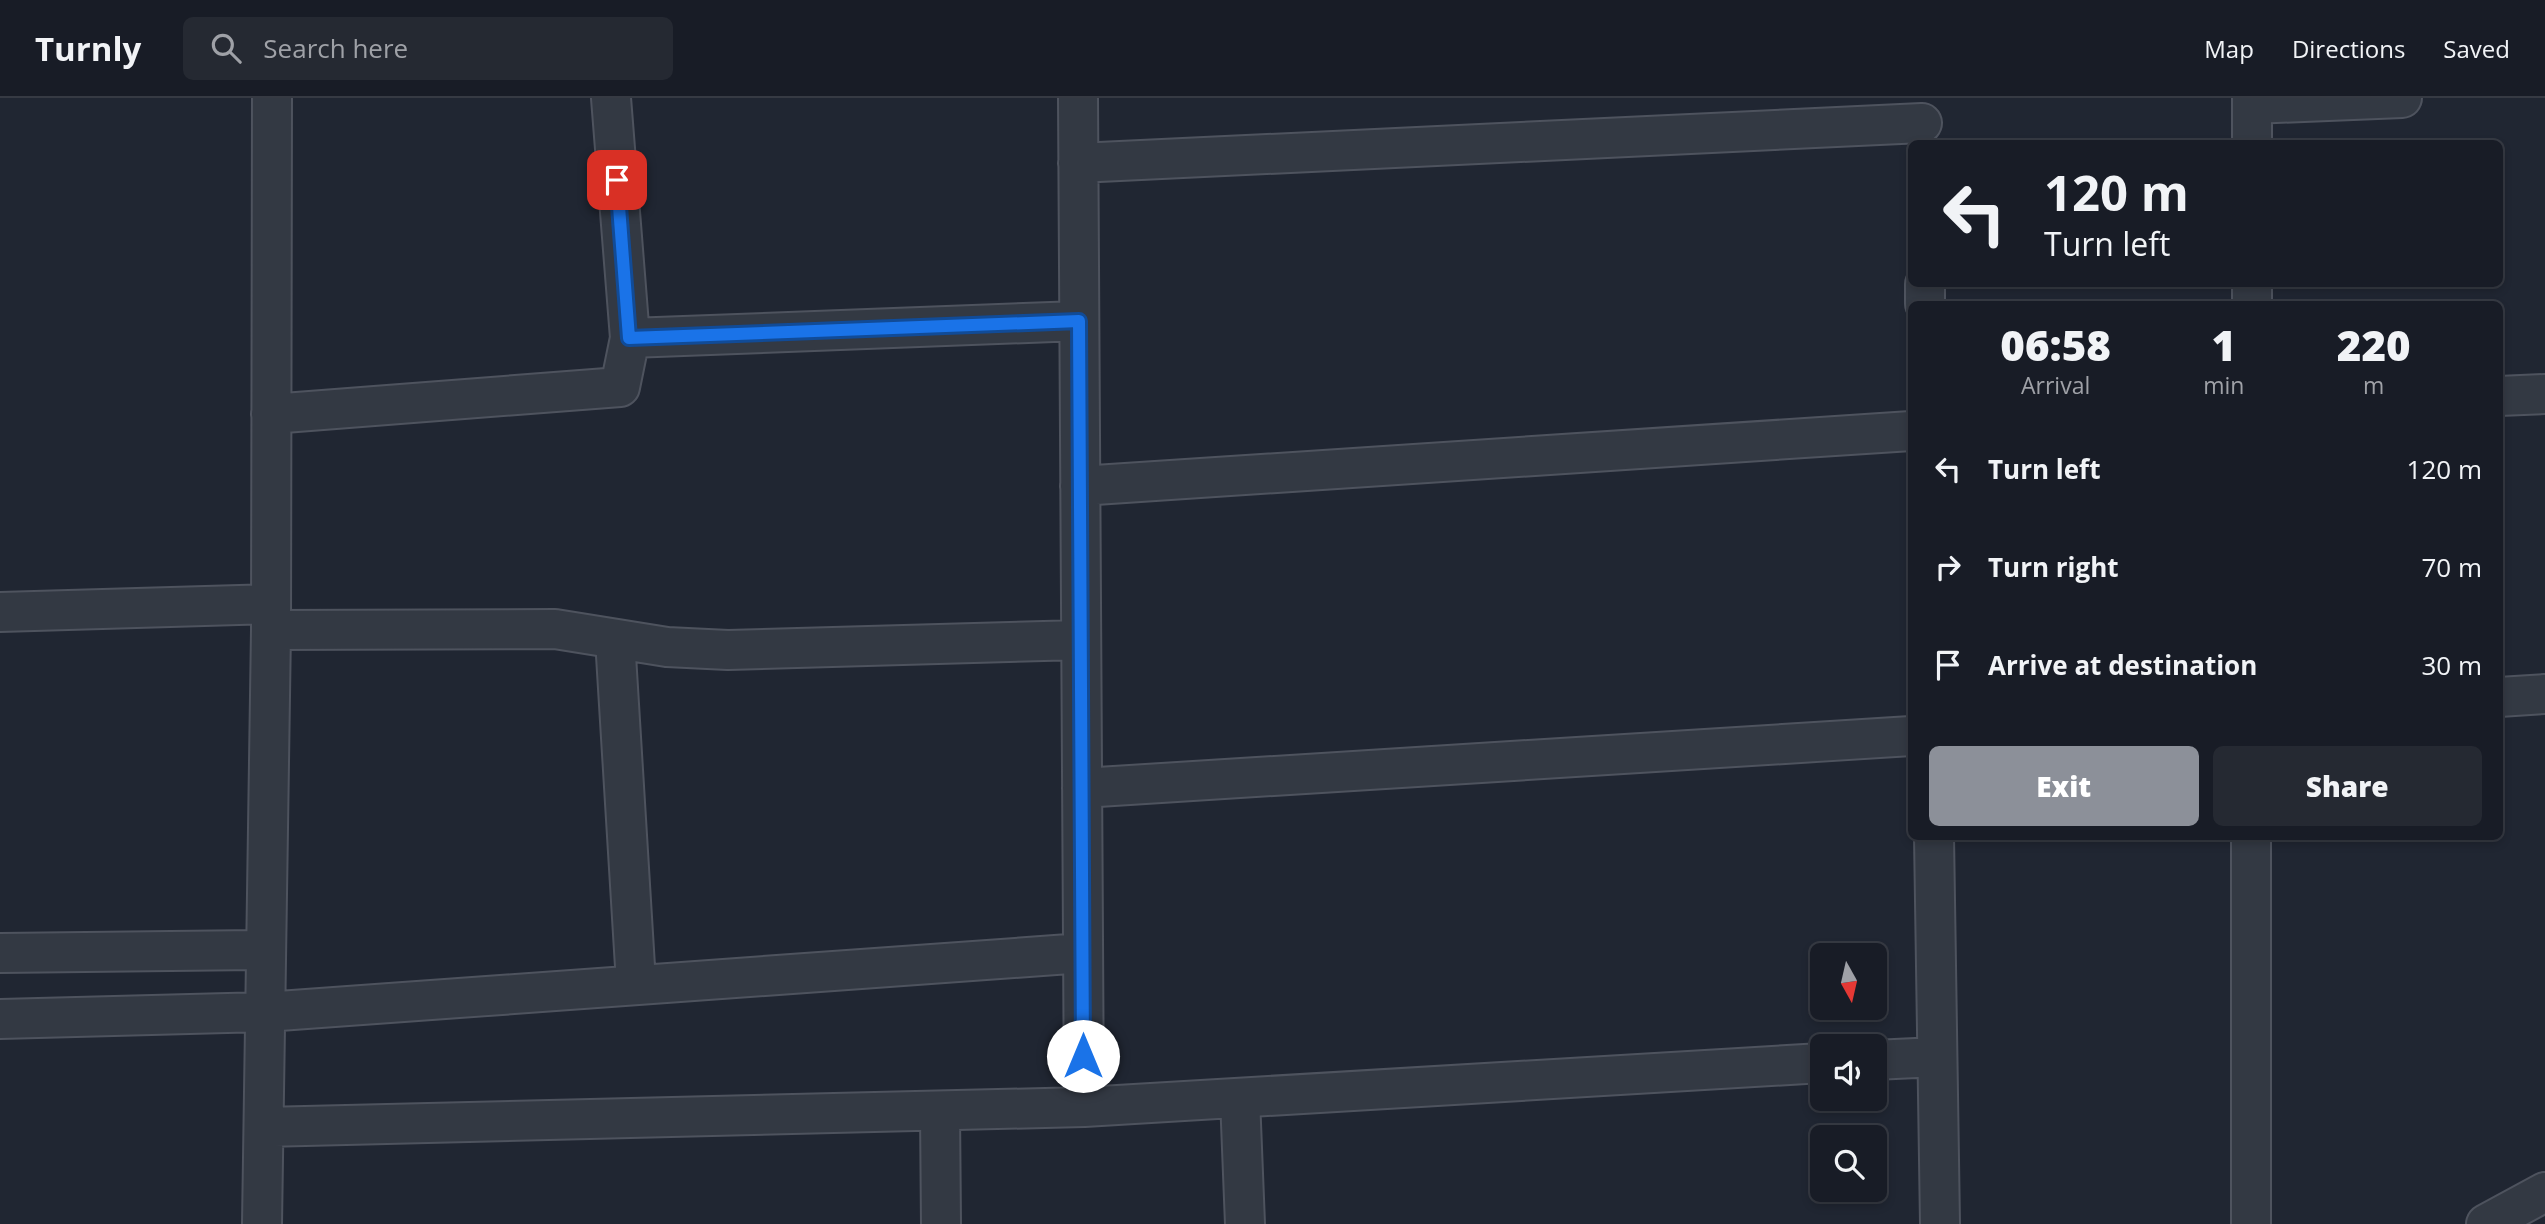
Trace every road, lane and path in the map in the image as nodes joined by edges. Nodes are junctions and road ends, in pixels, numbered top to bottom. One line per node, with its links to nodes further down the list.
1 (272, 98): 13 (street)
2 (611, 98): 10 (street)
3 (1078, 98): 8 (street)
4 (2402, 98): 5 (street)
5 (2252, 101): 7 (street)
6 (1922, 121): 8 (street)
7 (2252, 140)
8 (1078, 163): 9 (street)
9 (1079, 321): 10 (street); 15 (street)
10 (629, 338): 13 (street)
11 (2545, 394): 12 (street)
12 (2503, 396)
13 (271, 414): 17 (street)
14 (1908, 431): 15 (street)
15 (1080, 486): 19 (street)
16 (0, 612): 17 (street)
17 (271, 617): 18 (street); 26 (street)
18 (615, 639): 19 (street); 29 (street)
19 (1081, 640): 23 (street)
20 (2545, 694): 21 (street)
21 (2503, 697)
22 (1908, 736): 23 (street)
23 (1082, 788): 28 (street)
24 (1934, 840): 32 (street)
25 (2251, 840): 44 (street)
26 (266, 950): 27 (street); 30 (street)
27 (0, 953)
28 (1083, 953): 29 (street); 36 (street)
29 (636, 984): 30 (street)
30 (265, 1012): 31 (street); 38 (street)
31 (0, 1019)
32 (1937, 1057): 33 (street); 43 (street)
33 (1887, 1059)
34 (1810, 1064): 35 (street)
35 (1240, 1098): 36 (street); 42 (street)
36 (1084, 1107): 37 (street)
37 (940, 1111): 38 (street); 41 (street)
38 (264, 1127): 40 (street)
39 (2545, 1192): 45 (street)
40 (262, 1224)
41 (941, 1224)
42 (1245, 1224)
43 (1940, 1224)
44 (2251, 1224)
45 (2486, 1224)

